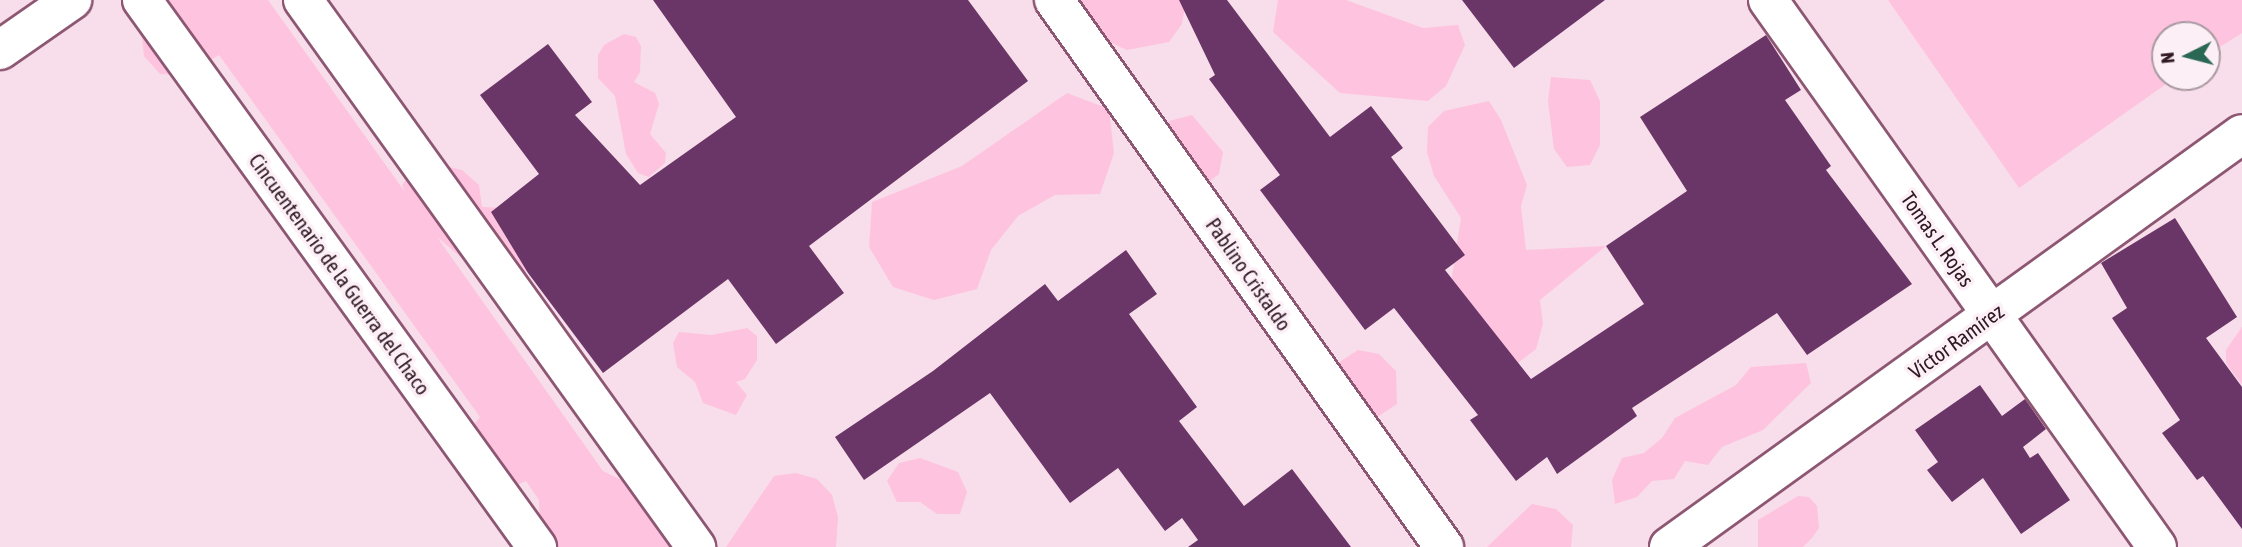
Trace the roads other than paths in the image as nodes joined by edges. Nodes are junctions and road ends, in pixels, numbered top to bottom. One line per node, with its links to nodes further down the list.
1 (72, 0): 6 (street)
2 (142, 0): 9 (street, Cincuentenario de la Guerra del Chaco)
3 (303, 0): 10 (street)
4 (1054, 0): 11 (street, Pablino Cristaldo)
5 (1768, 0): 8 (street, Tomas L. Rojas)
6 (0, 50)
7 (2242, 134): 8 (street, Víctor Ramírez)
8 (1992, 314): 12 (street, Víctor Ramírez); 13 (street, Tomas L. Rojas)
9 (537, 547)
10 (696, 547)
11 (1444, 547)
12 (1669, 547)
13 (2157, 547)

